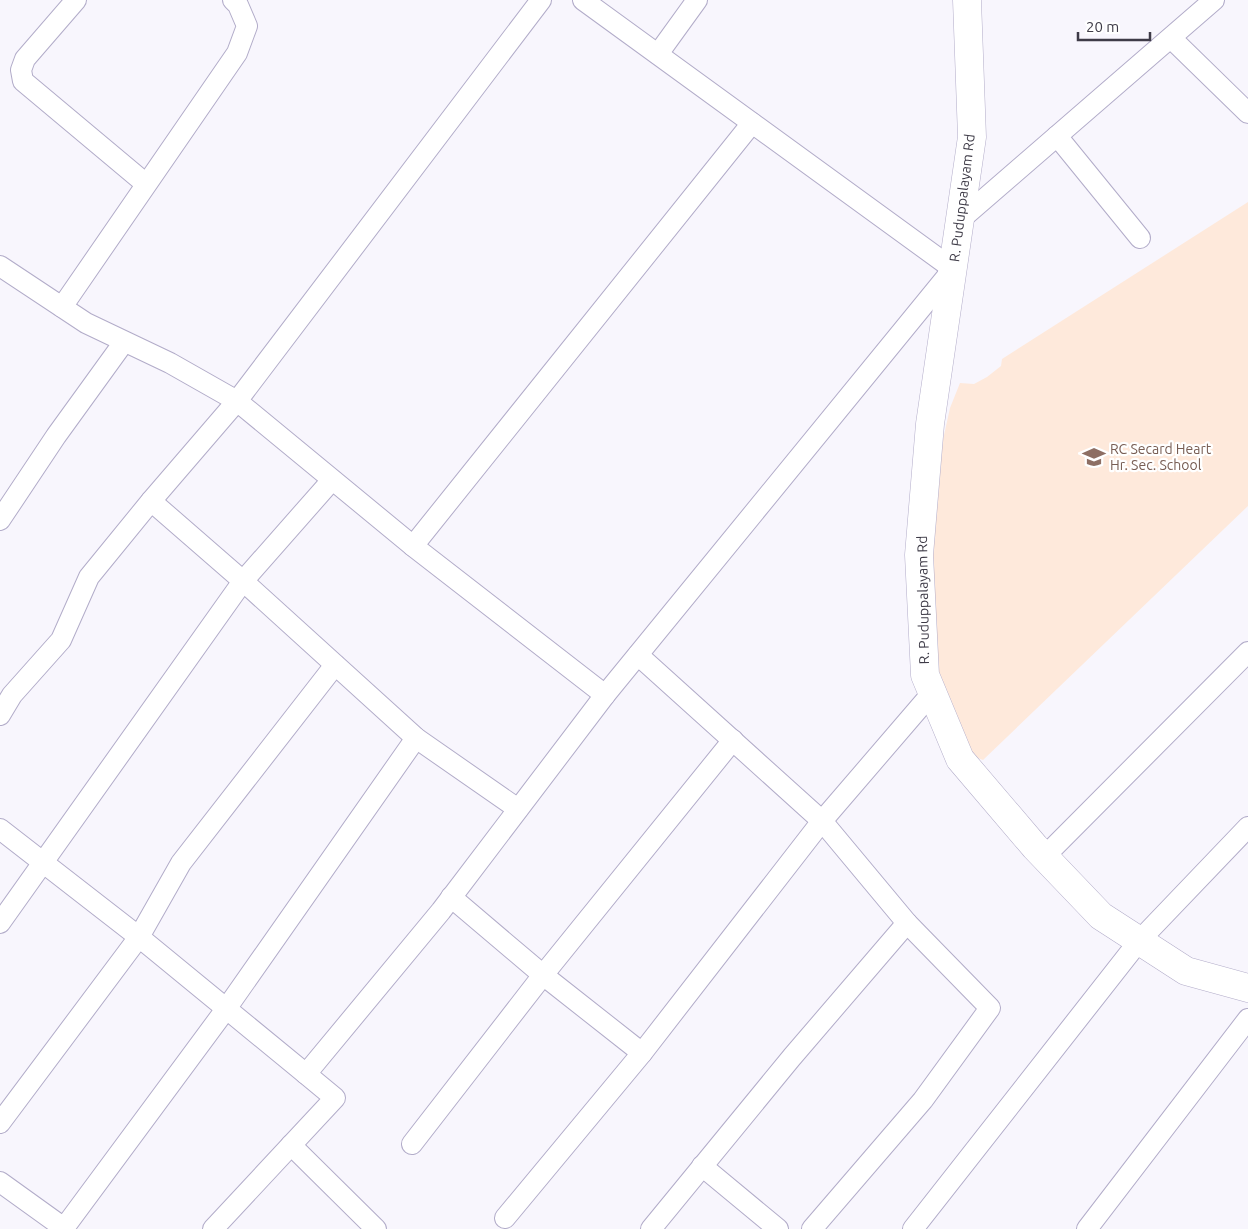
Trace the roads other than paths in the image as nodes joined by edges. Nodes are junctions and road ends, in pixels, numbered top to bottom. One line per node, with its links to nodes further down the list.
1 (76, 0): 13 (street)
2 (233, 0): 13 (street)
3 (541, 0): 20 (street)
4 (582, 0): 9 (street)
5 (697, 0): 9 (street)
6 (967, 0): 14 (main road, R. Puduppalayam Rd)
7 (1214, 0): 8 (street)
8 (1171, 38): 10 (street); 12 (street)
9 (658, 54): 11 (street)
10 (1248, 113)
11 (752, 123): 17 (street); 24 (street)
12 (1057, 136): 14 (street); 15 (street)
13 (146, 184): 18 (street)
14 (960, 220): 17 (main road, R. Puduppalayam Rd)
15 (1140, 238)
16 (0, 266): 18 (street)
17 (953, 269): 27 (street); 29 (main road, R. Puduppalayam Rd)
18 (62, 307): 19 (street)
19 (124, 342): 20 (street); 23 (street)
20 (237, 401): 21 (street); 22 (street)
21 (332, 480): 24 (street); 25 (street)
22 (150, 501): 25 (street); 31 (street)
23 (0, 520)
24 (413, 546): 30 (street)
25 (243, 581): 28 (street); 39 (street)
26 (1248, 652): 38 (street)
27 (638, 655): 30 (street); 33 (street)
28 (335, 665): 32 (street); 43 (street)
29 (932, 692): 35 (street); 38 (main road, R. Puduppalayam Rd)
30 (605, 695): 34 (street)
31 (0, 715)
32 (416, 738): 34 (street); 47 (street)
33 (733, 740): 35 (street); 45 (street)
34 (518, 809): 40 (street)
35 (822, 821): 42 (street); 49 (street)
36 (1248, 827): 44 (street)
37 (0, 829): 39 (street)
38 (1044, 856): 44 (main road, R. Puduppalayam Rd)
39 (43, 862): 41 (street); 43 (street)
40 (451, 897): 45 (street); 50 (street)
41 (0, 923)
42 (907, 923): 54 (street); 61 (street)
43 (139, 937): 47 (street); 51 (street)
44 (1140, 941): 46 (main road, R. Puduppalayam Rd); 62 (street)
45 (543, 975): 49 (street); 52 (street)
46 (1248, 988)
47 (226, 1009): 50 (street); 55 (street)
48 (1248, 1020): 63 (street)
49 (642, 1053): 56 (street)
50 (306, 1074): 53 (street)
51 (0, 1124)
52 (412, 1144)
53 (291, 1145): 57 (street); 58 (street)
54 (702, 1166): 59 (street); 60 (street)
55 (0, 1182)
56 (505, 1218)
57 (213, 1229)
58 (376, 1229)
59 (651, 1229)
60 (778, 1229)
61 (812, 1229)
62 (913, 1229)
63 (1087, 1229)

